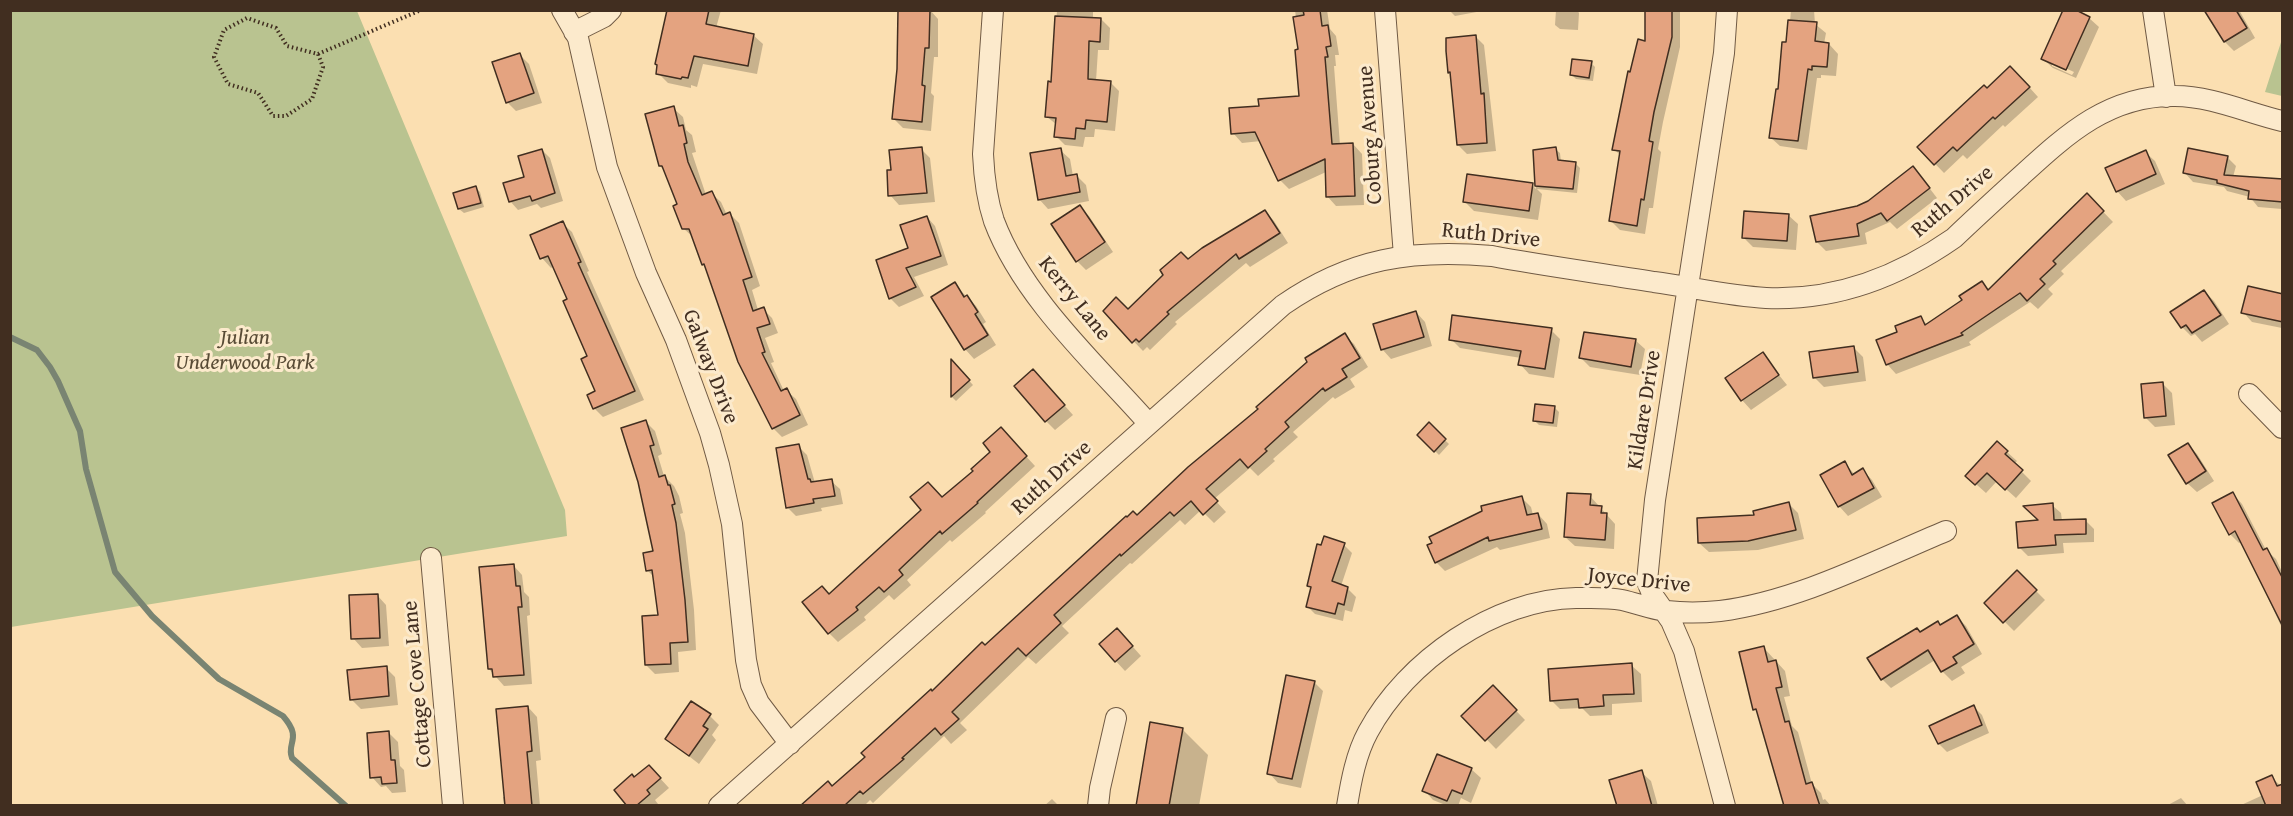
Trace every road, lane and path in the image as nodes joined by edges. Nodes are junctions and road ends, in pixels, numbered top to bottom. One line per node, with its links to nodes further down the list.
1 (421, 10): 9 (path)
2 (562, 10): 8 (street, Galway Drive)
3 (611, 10): 8 (street)
4 (993, 10): 15 (street, Kerry Lane)
5 (1385, 10): 12 (street, Coburg Avenue)
6 (1727, 10): 13 (street, Kildare Drive)
7 (2153, 10): 10 (street)
8 (574, 32): 21 (street, Galway Drive)
9 (318, 54): 9 (path)
10 (2166, 97): 11 (street, Ruth Drive); 13 (street, Ruth Drive)
11 (2283, 121)
12 (1404, 256): 13 (street, Ruth Drive); 15 (street, Ruth Drive)
13 (1689, 287): 19 (street, Kildare Drive)
14 (2249, 394): 16 (street)
15 (1149, 424): 21 (street, Ruth Drive)
16 (2283, 428)
17 (1946, 531): 19 (street, Joyce Drive)
18 (431, 558): 22 (street, Cottage Cove Lane)
19 (1664, 611): 25 (street, Joyce Drive); 26 (street, Kildare Drive)
20 (1116, 718): 24 (street)
21 (790, 744): 23 (street, Ruth Drive)
22 (453, 806)
23 (720, 806)
24 (1098, 806)
25 (1347, 806)
26 (1725, 806)

